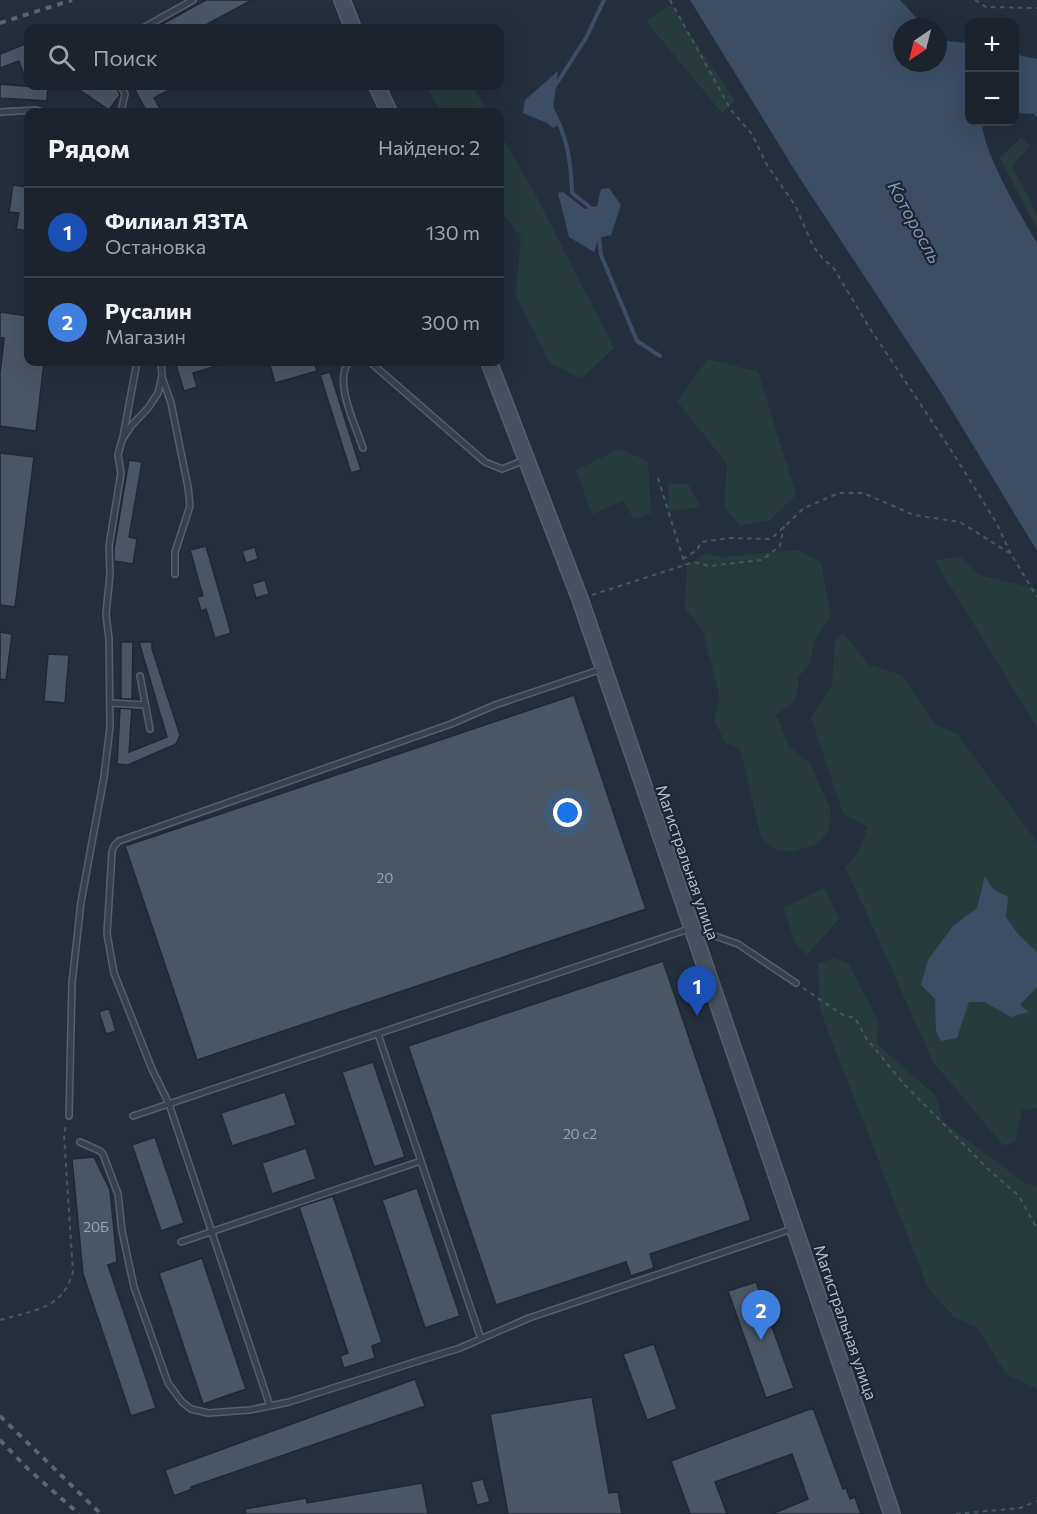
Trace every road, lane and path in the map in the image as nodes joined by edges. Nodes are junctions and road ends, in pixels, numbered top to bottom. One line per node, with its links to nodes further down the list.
1 (193, 0): 6 (lane)
2 (342, 0): 7 (main road)
3 (670, 0): 25 (path)
4 (975, 0): 5 (path)
5 (1037, 8)
6 (149, 24)
7 (351, 24)
8 (122, 90): 10 (lane)
9 (379, 90): 11 (main road)
10 (121, 108)
11 (386, 108)
12 (24, 111): 13 (lane)
13 (0, 112)
14 (136, 366): 20 (lane)
15 (161, 366): 19 (lane)
16 (346, 366): 21 (lane)
17 (375, 366): 22 (lane)
18 (491, 366): 22 (main road, Магистральная улица)
19 (162, 376): 20 (lane); 28 (lane)
20 (122, 440): 33 (lane)
21 (363, 448)
22 (527, 459): 30 (main road, Магистральная улица)
23 (658, 478): 26 (path)
24 (784, 526): 25 (path); 26 (path); 27 (path)
25 (1011, 554): 29 (path)
26 (683, 559): 27 (path)
27 (685, 565): 30 (path)
28 (175, 574)
29 (1037, 597)
30 (580, 599): 31 (main road, Магистральная улица)
31 (604, 669): 36 (main road, Магистральная улица); 39 (lane)
32 (140, 676): 34 (lane)
33 (110, 703): 34 (lane); 40 (lane)
34 (146, 705): 35 (lane)
35 (150, 729)
36 (692, 928): 37 (lane); 38 (lane); 44 (main road, Магистральная улица)
37 (796, 983): 45 (path)
38 (378, 1034): 39 (lane); 43 (lane)
39 (169, 1104): 41 (lane); 46 (lane)
40 (69, 1116): 48 (path)
41 (133, 1116)
42 (81, 1142): 50 (lane)
43 (421, 1161): 46 (lane); 49 (lane)
44 (795, 1228): 49 (lane); 52 (main road, Магистральная улица)
45 (1037, 1228)
46 (212, 1231): 47 (lane); 50 (lane)
47 (181, 1242)
48 (0, 1320)
49 (481, 1339): 50 (lane)
50 (270, 1406)
51 (1037, 1501): 53 (path)
52 (892, 1514)
53 (956, 1514)

